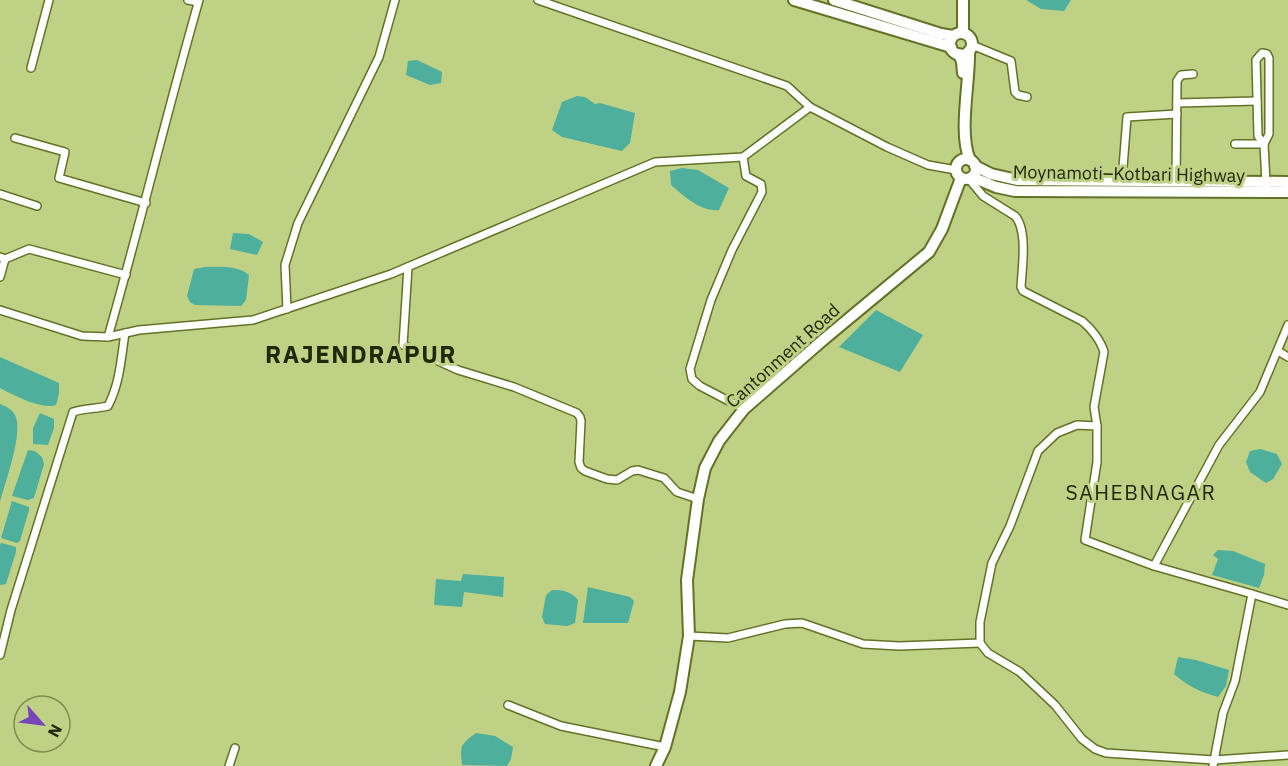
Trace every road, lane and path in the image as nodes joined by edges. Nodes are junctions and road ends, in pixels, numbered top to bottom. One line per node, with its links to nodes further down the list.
1 (49, 0): 10 (street)
2 (188, 0): 8 (street)
3 (395, 0): 34 (street)
4 (538, 0): 15 (street)
5 (794, 0): 9 (main road)
6 (834, 0): 9 (main road)
7 (963, 0): 9 (main road)
8 (198, 1): 28 (street)
9 (961, 44): 12 (street); 21 (main road)
10 (31, 68)
11 (1193, 74): 14 (street)
12 (1027, 97)
13 (1257, 102): 14 (street); 19 (street); 19 (street)
14 (1177, 103): 16 (street)
15 (810, 107): 20 (street); 21 (street)
16 (1177, 114): 22 (street); 23 (street)
17 (15, 138): 28 (street)
18 (1235, 144): 19 (street)
19 (1264, 144): 25 (street)
20 (742, 157): 31 (street); 41 (street)
21 (966, 170): 22 (main road, Moynamoti–Kotbari Highway); 25 (main road, Moynamoti–Kotbari Highway); 41 (main road, Cantonment Road); 42 (street)
22 (1122, 180): 23 (main road, Moynamoti–Kotbari Highway)
23 (1176, 181): 25 (main road, Moynamoti–Kotbari Highway)
24 (1288, 182): 25 (main road, Moynamoti–Kotbari Highway)
25 (1266, 187): 26 (main road, Moynamoti–Kotbari Highway)
26 (1288, 192)
27 (0, 194): 29 (street)
28 (146, 203): 32 (street)
29 (37, 206)
30 (3, 258): 32 (street); 33 (street)
31 (408, 267): 34 (street); 43 (street)
32 (126, 275): 38 (street)
33 (0, 277)
34 (287, 309): 37 (street)
35 (0, 310): 38 (street)
36 (1288, 325): 39 (street)
37 (125, 333): 38 (street); 49 (street)
38 (108, 337)
39 (1278, 351): 40 (street); 44 (street)
40 (1288, 357)
41 (744, 409): 43 (main road, Cantonment Road)
42 (1097, 426): 44 (street); 48 (street)
43 (698, 499): 47 (main road, Cantonment Road)
44 (1154, 566): 45 (street)
45 (1252, 594): 46 (street); 54 (street)
46 (1288, 605)
47 (689, 636): 48 (street); 51 (main road, Cantonment Road)
48 (980, 643): 54 (street)
49 (0, 656)
50 (508, 705): 51 (street)
51 (665, 747): 56 (main road, Cantonment Road)
52 (235, 748): 55 (street)
53 (1288, 755): 54 (street)
54 (1213, 763)
55 (229, 766)
56 (656, 766)

